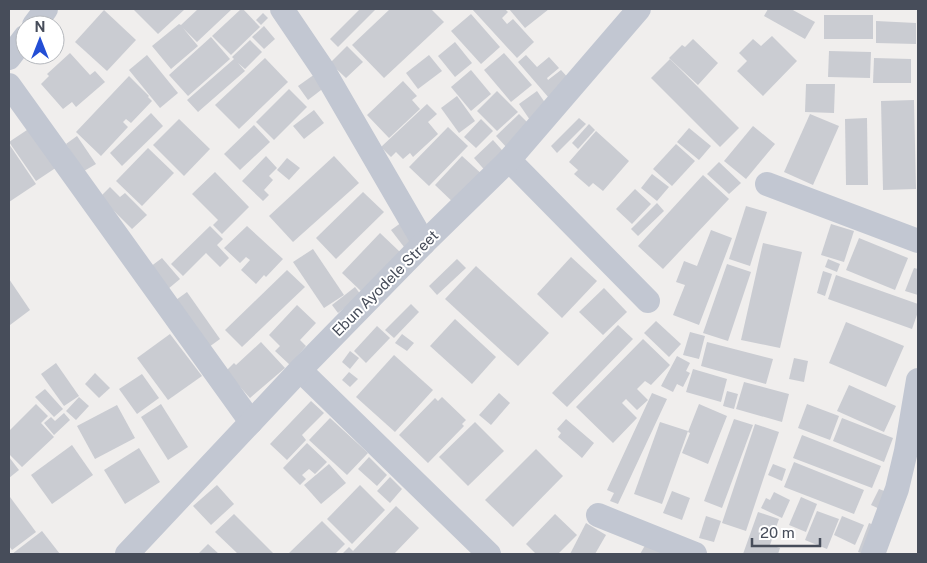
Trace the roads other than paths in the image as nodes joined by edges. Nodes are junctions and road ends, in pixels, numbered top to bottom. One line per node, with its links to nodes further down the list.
1 (282, 9): 7 (street)
2 (638, 9): 4 (street, Ebun Ayodele Street)
3 (9, 86): 11 (street)
4 (509, 160): 7 (street, Ebun Ayodele Street); 8 (street)
5 (767, 184): 6 (street)
6 (918, 241)
7 (424, 243): 9 (street, Ebun Ayodele Street)
8 (648, 301)
9 (300, 370): 11 (street, Ebun Ayodele Street); 14 (street)
10 (918, 380): 16 (street)
11 (251, 422): 13 (street, Ebun Ayodele Street)
12 (598, 515): 15 (street)
13 (128, 554)
14 (489, 554)
15 (695, 554)
16 (873, 554)

